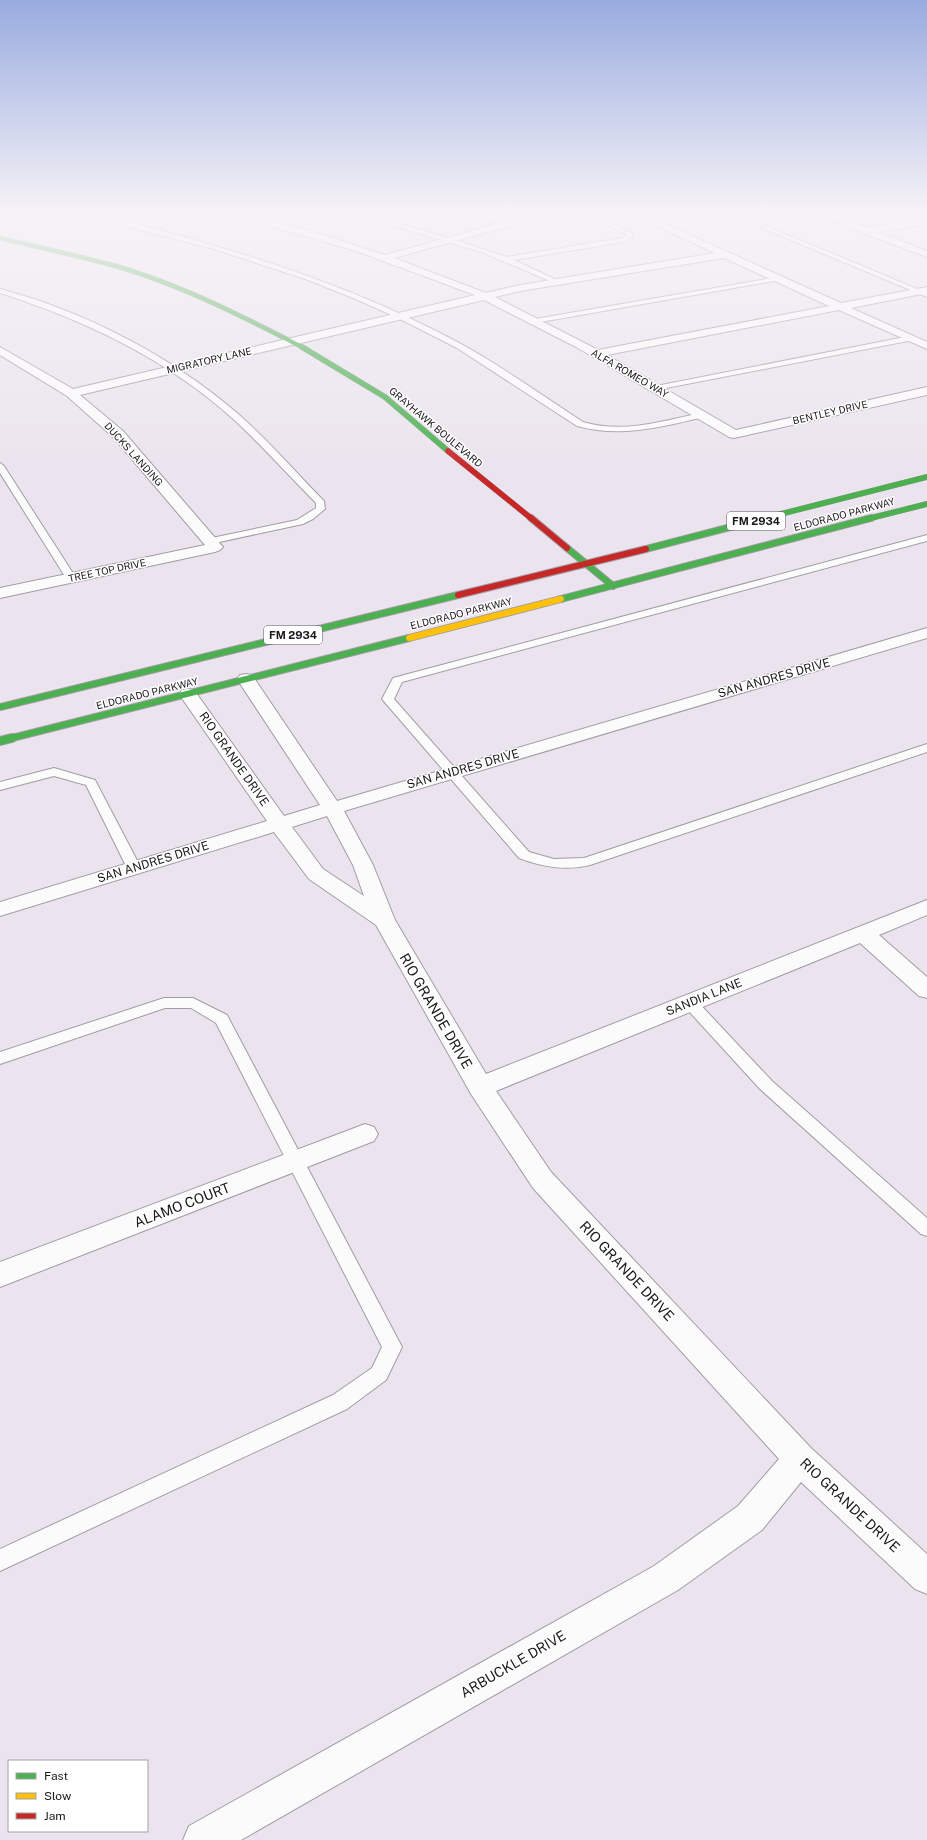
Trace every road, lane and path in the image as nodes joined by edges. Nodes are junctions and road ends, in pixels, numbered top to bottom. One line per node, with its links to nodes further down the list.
1 (25, 299): 17 (lane)
2 (202, 299): 13 (main road, GRAYHAWK BOULEVARD)
3 (359, 299): 10 (lane)
4 (473, 299): 10 (street, MIGRATORY LANE)
5 (491, 299): 11 (street, ALFA ROMEO WAY)
6 (663, 299): 11 (lane)
7 (821, 299): 9 (street)
8 (886, 299): 9 (street)
9 (839, 307): 12 (street); 16 (street)
10 (400, 316): 13 (street, MIGRATORY LANE); 21 (lane)
11 (535, 321): 16 (street, ALFA ROMEO WAY)
12 (910, 338): 14 (street); 18 (lane)
13 (292, 341): 17 (street, MIGRATORY LANE); 28 (main road, GRAYHAWK BOULEVARD)
14 (927, 346)
15 (0, 350): 20 (street, DUCKS LANDING)
16 (598, 353): 18 (street, ALFA ROMEO WAY)
17 (174, 369): 20 (street, MIGRATORY LANE); 27 (lane)
18 (656, 388): 21 (street, ALFA ROMEO WAY)
19 (927, 391): 22 (street, BENTLEY DRIVE)
20 (71, 393): 27 (street, DUCKS LANDING)
21 (701, 415): 22 (street, ALFA ROMEO WAY)
22 (734, 434)
23 (0, 466): 29 (lane)
24 (927, 477): 28 (main road, ELDORADO PARKWAY / FM 2934)
25 (927, 504): 30 (main road, ELDORADO PARKWAY / FM 2934)
26 (927, 538): 38 (lane)
27 (212, 544): 29 (street, TREE TOP DRIVE)
28 (586, 564): 30 (main road, GRAYHAWK BOULEVARD); 35 (main road, ELDORADO PARKWAY / FM 2934)
29 (71, 578): 31 (street, TREE TOP DRIVE)
30 (613, 586): 33 (main road, ELDORADO PARKWAY / FM 2934)
31 (0, 593)
32 (927, 632): 38 (street, SAN ANDRES DRIVE)
33 (246, 679): 34 (main road, ELDORADO PARKWAY / FM 2934); 40 (street, RIO GRANDE DRIVE)
34 (188, 694): 36 (main road, ELDORADO PARKWAY / FM 2934); 41 (street, RIO GRANDE DRIVE)
35 (0, 707)
36 (0, 741)
37 (927, 748): 38 (lane)
38 (452, 773): 40 (street, SAN ANDRES DRIVE)
39 (0, 786): 42 (lane)
40 (332, 808): 41 (street, SAN ANDRES DRIVE); 45 (street, RIO GRANDE DRIVE)
41 (279, 824): 42 (street, SAN ANDRES DRIVE); 45 (street, RIO GRANDE DRIVE)
42 (134, 868): 44 (street, SAN ANDRES DRIVE)
43 (927, 907): 46 (street, SANDIA LANE)
44 (0, 909)
45 (384, 920): 50 (street, RIO GRANDE DRIVE)
46 (863, 933): 47 (street); 48 (street, SANDIA LANE)
47 (927, 990)
48 (690, 1003): 50 (street, SANDIA LANE); 53 (lane)
49 (0, 1058): 52 (lane)
50 (480, 1087): 55 (street, RIO GRANDE DRIVE)
51 (365, 1134): 52 (street, ALAMO COURT)
52 (295, 1161): 54 (street, ALAMO COURT); 56 (lane)
53 (927, 1229)
54 (0, 1275)
55 (800, 1459): 57 (street, RIO GRANDE DRIVE); 58 (street, ARBUCKLE DRIVE)
56 (0, 1560)
57 (927, 1577)
58 (204, 1840)

